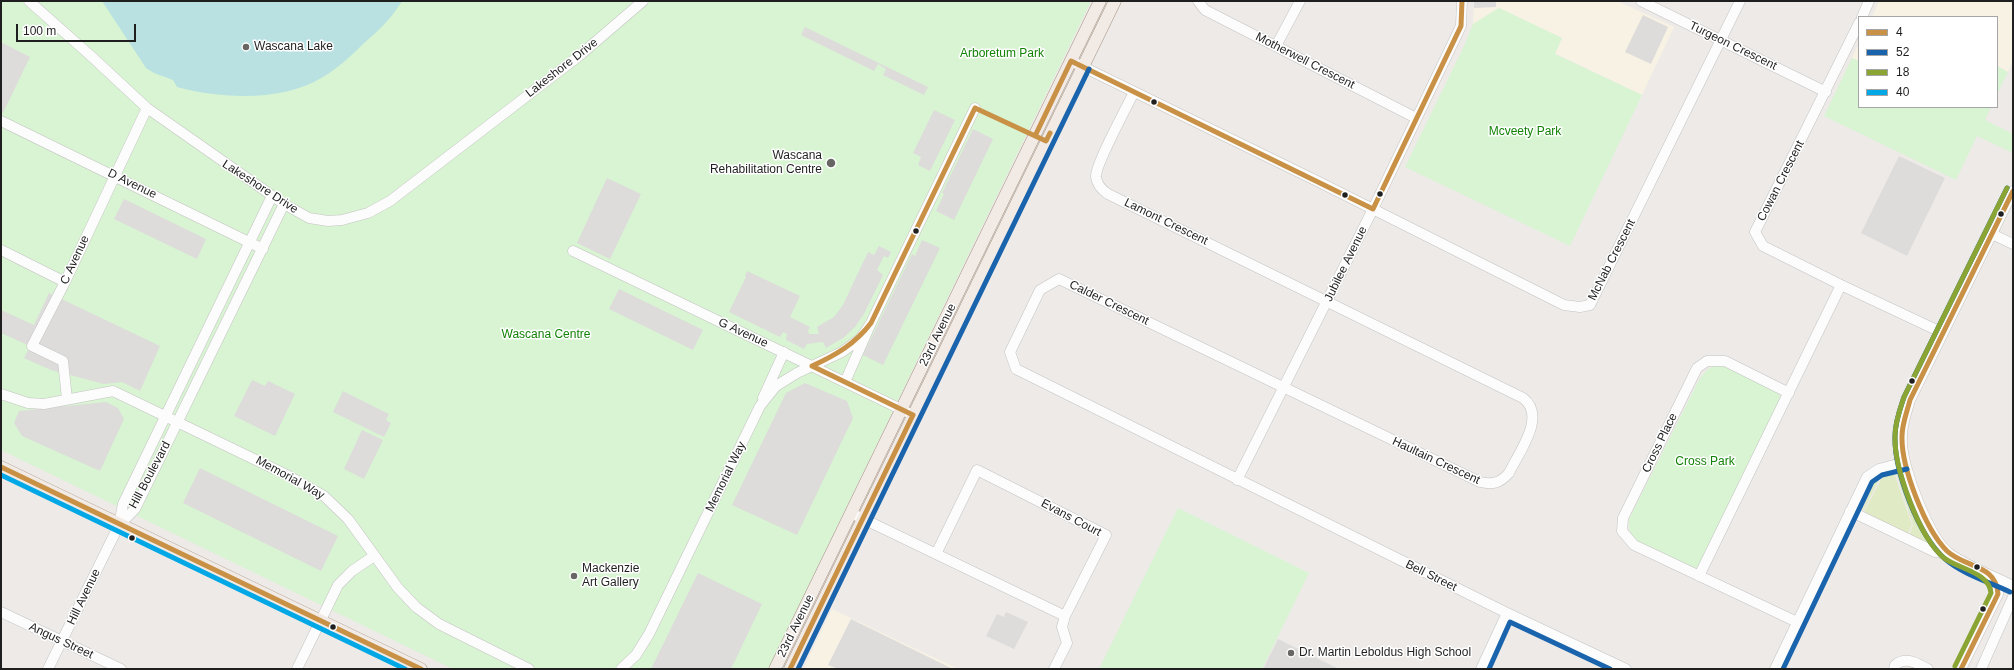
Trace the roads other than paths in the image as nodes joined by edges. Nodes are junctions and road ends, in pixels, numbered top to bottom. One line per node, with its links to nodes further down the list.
1 (29, 1): 19 (street, Lakeshore Drive)
2 (642, 1): 26 (street, Lakeshore Drive)
3 (1100, 1): 15 (main road, 23rd Avenue)
4 (1115, 1): 16 (main road, 23rd Avenue)
5 (1198, 1): 14 (street, Motherwell Crescent)
6 (1300, 1): 14 (street)
7 (1462, 1): 21 (street, Jubilee Avenue)
8 (1641, 1): 13 (street, Turgeon Crescent)
9 (1740, 1): 13 (street, McNab Crescent)
10 (1869, 1): 11 (street)
11 (1862, 16)
12 (1858, 25): 18 (street, Cowan Crescent)
13 (1721, 40): 18 (street, Turgeon Crescent); 27 (street, McNab Crescent)
14 (1276, 46): 21 (street, Motherwell Crescent)
15 (1071, 61): 16 (street); 47 (main road, 23rd Avenue)
16 (1083, 66): 17 (street); 48 (main road, 23rd Avenue)
17 (1134, 92): 27 (street); 36 (street, Lamont Crescent)
18 (1826, 92): 35 (street, Cowan Crescent)
19 (147, 108): 23 (street, C Avenue); 25 (street, Lakeshore Drive)
20 (975, 108): 37 (street, Memorial Way)
21 (1416, 118): 27 (street, Jubilee Avenue)
22 (1, 121): 23 (street, D Avenue)
23 (114, 176): 29 (street, D Avenue); 34 (street, C Avenue)
24 (2013, 191): 28 (street)
25 (272, 196): 26 (street, Lakeshore Drive); 29 (street, Hill Boulevard)
26 (284, 204): 31 (street, Hill Boulevard)
27 (1373, 209): 36 (street, Jubilee Avenue)
28 (1992, 234): 30 (street); 38 (street)
29 (249, 242): 31 (street, D Avenue); 49 (street, Hill Boulevard)
30 (2013, 244)
31 (263, 249): 50 (street, Hill Boulevard)
32 (1, 250): 34 (street)
33 (573, 251): 39 (street, G Avenue)
34 (65, 282): 45 (street, C Avenue)
35 (1841, 285): 38 (street, Cowan Crescent); 44 (street)
36 (1328, 301): 42 (street, Jubilee Avenue); 42 (street, Haultain Crescent)
37 (871, 323): 40 (street, Memorial Way); 41 (street, Memorial Way)
38 (1943, 333): 51 (street)
39 (784, 352): 40 (street, G Avenue); 46 (street)
40 (812, 366): 41 (street, G Avenue); 46 (street, Memorial Way)
41 (845, 382): 47 (street, G Avenue)
42 (1285, 388): 53 (street, Jubilee Avenue); 53 (street, Calder Crescent)
43 (1, 394): 45 (street, Memorial Way)
44 (1789, 394): 61 (street); 61 (street, Cross Place)
45 (67, 399): 49 (street, Memorial Way)
46 (760, 406): 79 (street, Memorial Way)
47 (902, 410): 48 (street, G Avenue); 55 (main road, 23rd Avenue)
48 (913, 415): 56 (main road, 23rd Avenue)
49 (164, 416): 50 (street, Memorial Way); 57 (street, Hill Boulevard)
50 (178, 422): 57 (street, Hill Boulevard); 60 (street, Memorial Way)
51 (1905, 462): 54 (street); 59 (street)
52 (1, 467): 57 (main road)
53 (1237, 480): 68 (street, Bell Street)
54 (1850, 511): 59 (street); 71 (street)
55 (851, 513): 56 (street); 80 (main road, 23rd Avenue)
56 (863, 519): 58 (street); 81 (main road, 23rd Avenue)
57 (119, 524): 70 (main road); 73 (street, Hill Avenue)
58 (936, 554): 69 (street); 69 (street, Evans Court)
59 (1950, 554): 62 (street)
60 (374, 556): 70 (street); 78 (street, Memorial Way)
61 (1699, 576): 71 (street, Cross Place)
62 (1992, 576): 63 (street); 64 (street)
63 (2012, 586): 64 (street)
64 (1998, 594): 88 (street)
65 (2013, 597): 72 (street)
66 (2013, 610): 72 (street)
67 (1, 612): 73 (street, Angus Street)
68 (1507, 614): 83 (street); 84 (street, Bell Street)
69 (1065, 616): 82 (street)
70 (320, 619): 76 (street); 77 (main road)
71 (1797, 622): 85 (street)
72 (1997, 634): 89 (street)
73 (62, 641): 74 (street, Hill Avenue); 75 (street, Angus Street)
74 (48, 669)
75 (121, 669)
76 (297, 669)
77 (421, 669)
78 (529, 669)
79 (621, 669)
80 (775, 669)
81 (790, 669)
82 (1054, 669)
83 (1481, 669)
84 (1626, 669)
85 (1775, 669)
86 (1894, 669): 87 (street)
87 (1928, 669)
88 (1962, 669)
89 (1981, 669)

